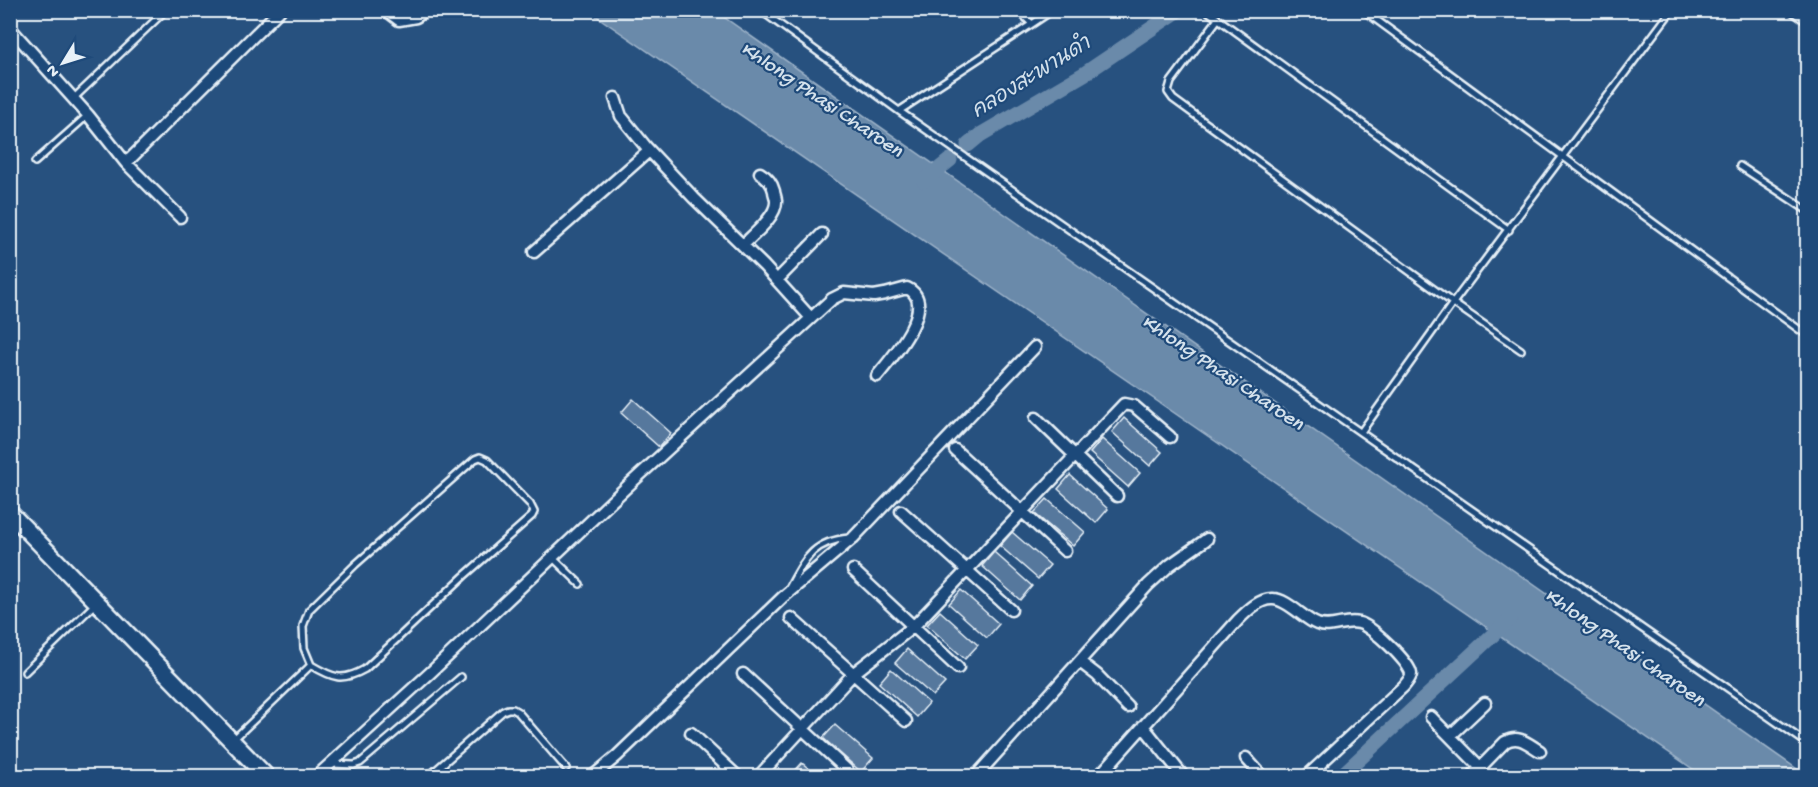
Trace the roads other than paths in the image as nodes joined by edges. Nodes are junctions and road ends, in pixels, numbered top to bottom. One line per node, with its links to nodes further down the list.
1 (166, 10): 17 (lane)
2 (280, 10): 23 (street)
3 (386, 10): 4 (street)
4 (426, 10)
5 (759, 10): 18 (lane)
6 (1018, 10): 14 (lane)
7 (1053, 10): 14 (lane)
8 (1206, 10): 12 (lane)
9 (1363, 10): 21 (lane)
10 (1672, 10): 21 (lane)
11 (1790, 10): 13 (lane)
12 (1218, 19): 28 (lane); 33 (lane)
13 (1808, 23)
14 (1032, 24): 18 (lane)
15 (10, 28): 17 (street)
16 (615, 98): 20 (street)
17 (73, 99): 19 (street)
18 (899, 111): 40 (lane)
19 (88, 115): 22 (lane); 23 (street)
20 (650, 151): 30 (street); 31 (street)
21 (1564, 157): 28 (lane); 35 (lane)
22 (35, 162)
23 (126, 163): 27 (street)
24 (1740, 166): 26 (lane)
25 (760, 173): 30 (street)
26 (1808, 211)
27 (180, 217)
28 (1509, 230): 33 (lane)
29 (822, 234): 32 (street)
30 (743, 245): 32 (street)
31 (534, 252)
32 (777, 280): 34 (street)
33 (1453, 303): 37 (lane); 40 (lane)
34 (811, 318): 38 (street); 50 (street)
35 (1808, 336)
36 (1035, 347): 84 (street)
37 (1521, 350)
38 (877, 376)
39 (1036, 418): 43 (street)
40 (1361, 432): 74 (lane)
41 (1170, 436): 43 (street)
42 (954, 450): 46 (street)
43 (1074, 456): 44 (street); 46 (street)
44 (1117, 496)
45 (901, 511): 51 (street)
46 (1021, 512): 49 (street); 51 (street)
47 (10, 513): 54 (street)
48 (1207, 539): 58 (street)
49 (1065, 551)
50 (553, 558): 53 (lane); 77 (street)
51 (967, 569): 55 (street); 57 (street)
52 (853, 570): 57 (street)
53 (580, 584)
54 (97, 602): 61 (lane); 73 (street)
55 (1011, 610)
56 (791, 618): 62 (street)
57 (914, 626): 60 (street); 62 (street)
58 (1080, 662): 66 (street); 87 (street)
59 (312, 665): 59 (lane); 73 (lane)
60 (958, 668)
61 (25, 672)
62 (854, 673): 68 (street); 70 (street)
63 (743, 674): 70 (street)
64 (461, 677): 77 (lane)
65 (1485, 703): 72 (street)
66 (1128, 707)
67 (1431, 717): 72 (street)
68 (906, 721)
69 (1143, 726): 88 (street); 89 (street); 91 (street)
70 (802, 730): 80 (street); 86 (street)
71 (691, 733): 85 (street)
72 (1450, 736): 79 (street)
73 (232, 740): 81 (street)
74 (1808, 744)
75 (1540, 751): 79 (street)
76 (1246, 758): 90 (street)
77 (330, 764): 82 (street)
78 (566, 768): 83 (lane)
79 (1480, 768): 92 (street)
80 (847, 770)
81 (266, 777)
82 (317, 777)
83 (429, 777)
84 (593, 777)
85 (737, 777)
86 (759, 777)
87 (976, 777)
88 (1099, 777)
89 (1183, 777)
90 (1262, 777)
91 (1307, 777)
92 (1472, 777)

